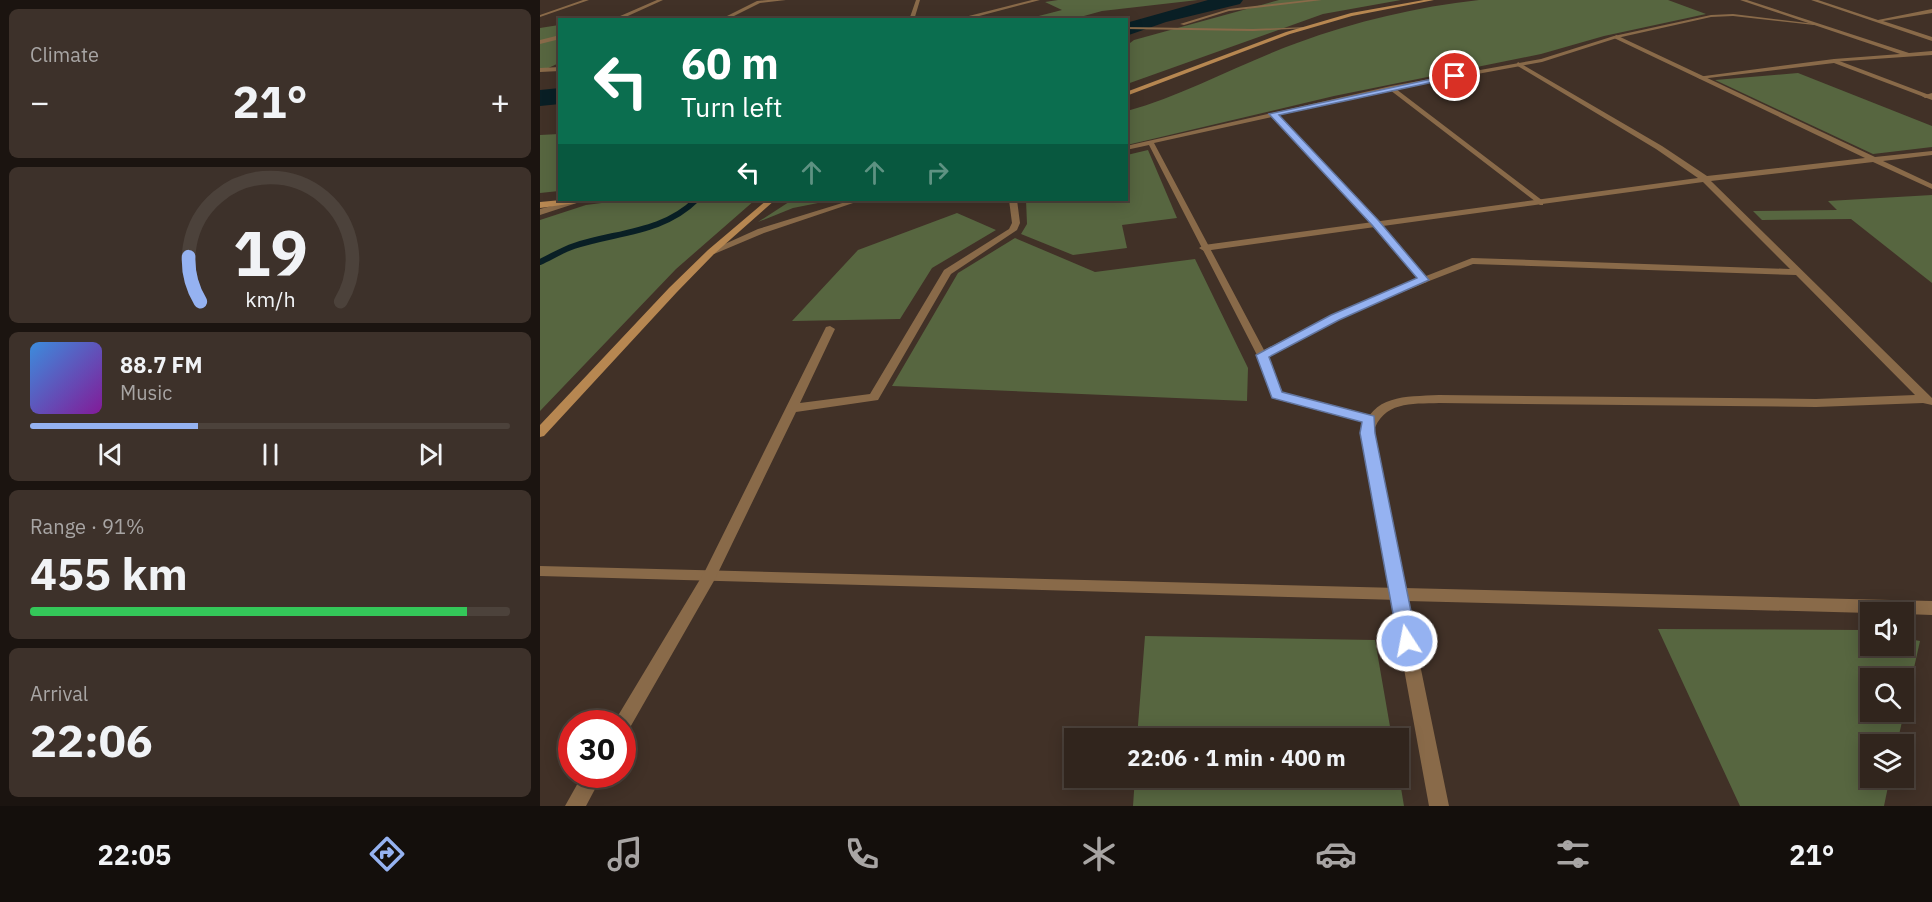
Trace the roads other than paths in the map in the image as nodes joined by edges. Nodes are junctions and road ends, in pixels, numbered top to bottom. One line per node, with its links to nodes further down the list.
1 (587, 0): 11 (lane)
2 (661, 0): 12 (street)
3 (784, 0): 13 (lane)
4 (918, 0): 14 (street)
5 (1038, 0): 15 (street)
6 (1320, 0): 18 (lane)
7 (1432, 0): 20 (main road)
8 (1742, 0): 17 (street)
9 (1813, 0): 16 (street)
10 (1932, 12): 16 (street)
11 (540, 16)
12 (617, 18)
13 (725, 18)
14 (912, 18)
15 (963, 18)
16 (1876, 21): 23 (street)
17 (1814, 24): 21 (lane); 26 (street)
18 (1173, 27): 19 (lane); 20 (lane)
19 (1128, 28)
20 (1308, 28): 33 (main road)
21 (1616, 37): 28 (lane); 31 (street)
22 (558, 38): 24 (street)
23 (1932, 39)
24 (540, 42)
25 (1932, 53): 26 (street)
26 (1909, 55): 27 (street)
27 (1834, 61): 31 (lane); 34 (lane)
28 (1518, 64): 32 (lane); 40 (street)
29 (558, 69): 30 (street)
30 (540, 70)
31 (1700, 77): 39 (street)
32 (1391, 88): 35 (lane); 47 (lane)
33 (1128, 93)
34 (1930, 96)
35 (1273, 114): 36 (lane); 50 (lane)
36 (1151, 143): 37 (lane); 51 (lane)
37 (1128, 148)
38 (1932, 153): 39 (street)
39 (1874, 161): 40 (street); 41 (street)
40 (1705, 179): 47 (street); 53 (street)
41 (1932, 187)
42 (569, 201): 48 (main road)
43 (578, 201): 49 (street)
44 (770, 201): 52 (main road)
45 (855, 201): 52 (lane)
46 (1013, 201): 58 (street)
47 (1540, 203): 50 (street)
48 (540, 205)
49 (540, 212)
50 (1376, 223): 51 (street); 54 (street)
51 (1204, 248): 56 (lane)
52 (711, 252): 60 (main road)
53 (1797, 272): 54 (street); 57 (street)
54 (1424, 280): 56 (lane)
55 (830, 329): 58 (street)
56 (1262, 355): 59 (lane)
57 (1929, 402): 59 (street)
58 (793, 408): 62 (street)
59 (1369, 420): 63 (street)
60 (540, 433)
61 (540, 571): 62 (lane)
62 (710, 575): 63 (lane); 65 (street)
63 (1399, 594): 64 (street); 68 (street)
64 (1932, 608)
65 (631, 710)
66 (586, 788): 67 (street)
67 (575, 806)
68 (1439, 806)

